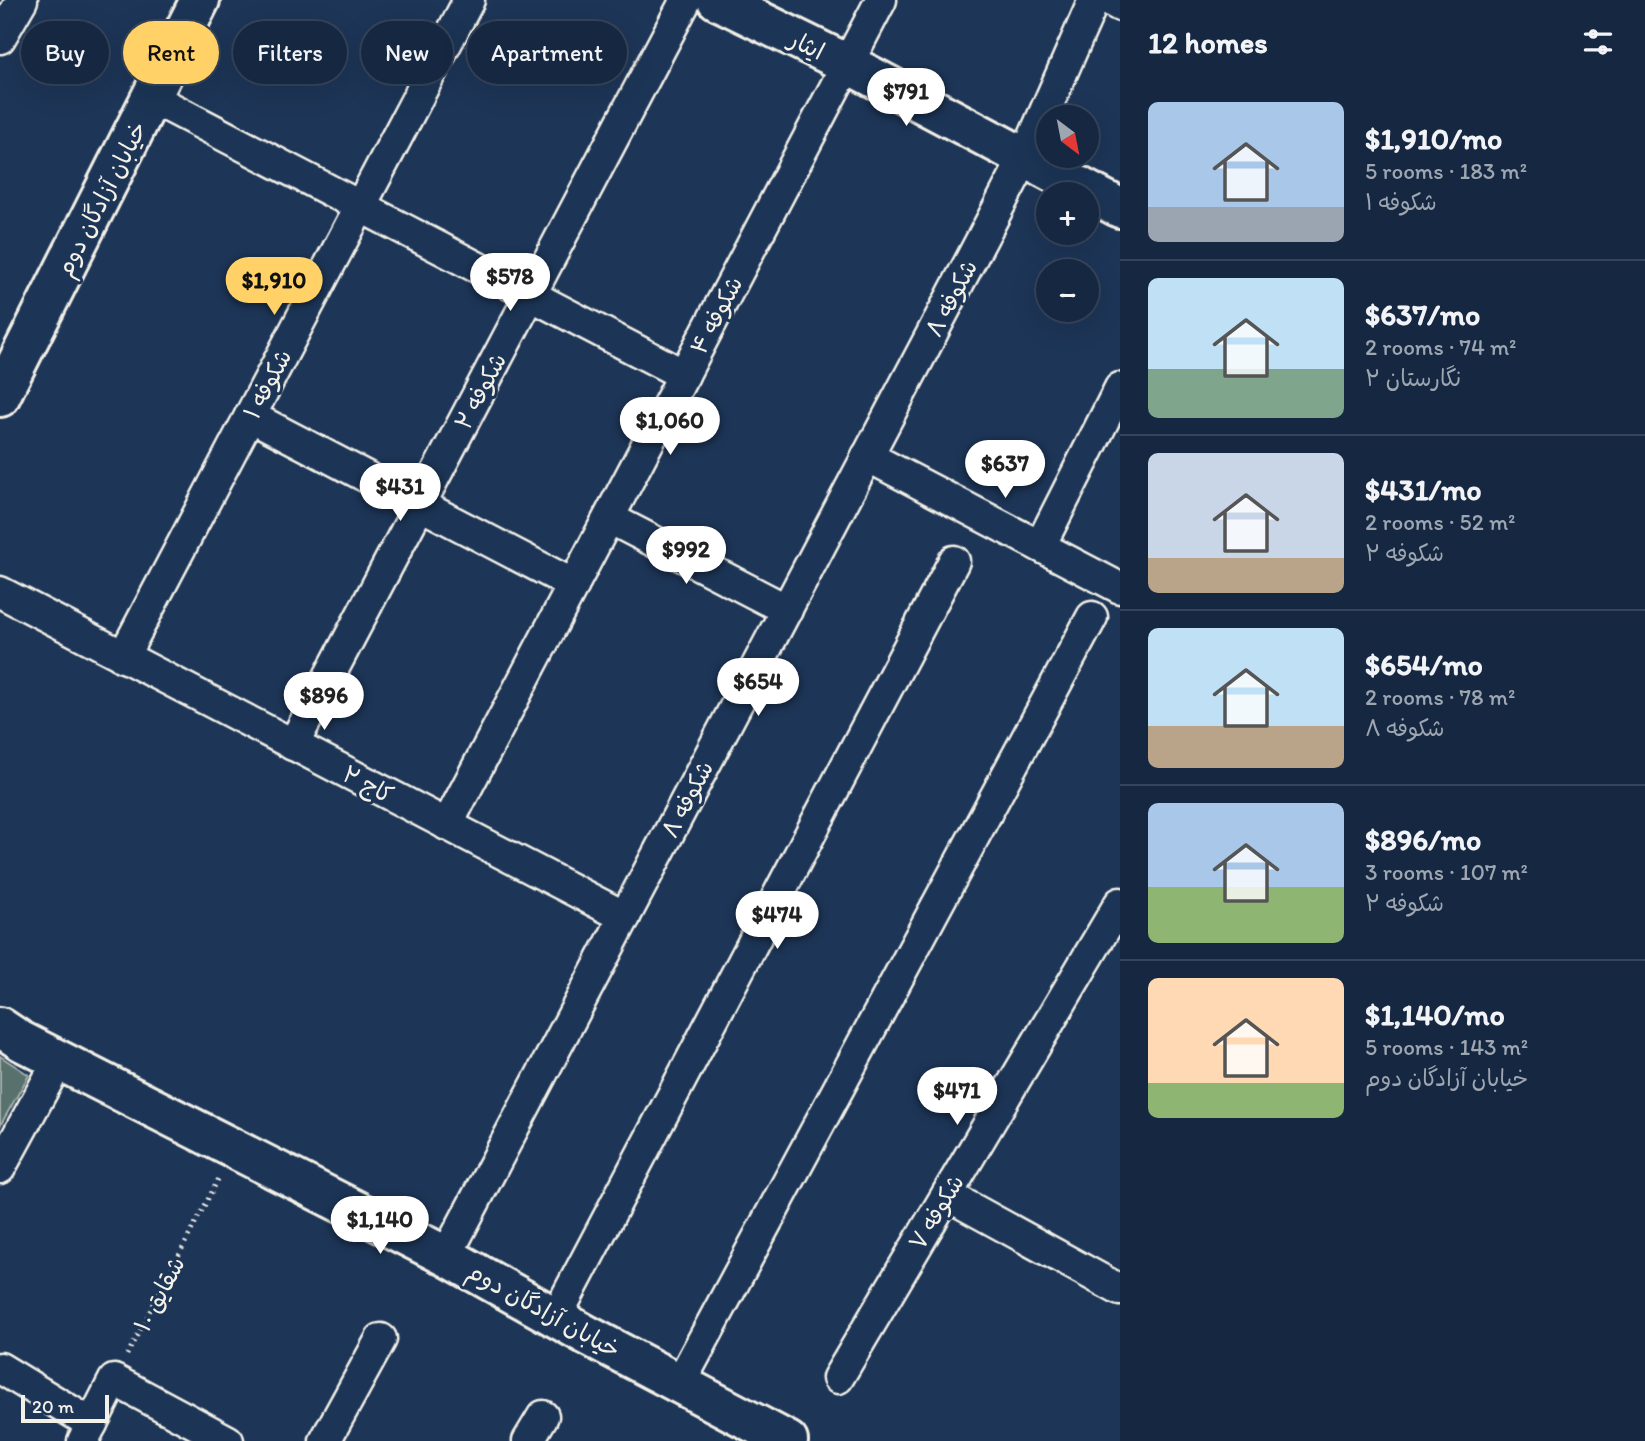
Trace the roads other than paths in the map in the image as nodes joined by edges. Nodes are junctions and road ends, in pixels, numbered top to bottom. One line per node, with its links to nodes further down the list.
1 (22, 0): 10 (street)
2 (200, 0): 12 (street, خیابان آزادگان دوم)
3 (469, 0): 14 (street, شکوفه ۱)
4 (686, 0): 16 (street, شکوفه ۲)
5 (717, 0): 11 (street, ایثار)
6 (881, 0): 11 (street, شکوفه ۴)
7 (1094, 0): 13 (street, شکوفه ۸)
8 (1109, 0): 9 (street)
9 (1120, 6)
10 (0, 38)
11 (848, 64): 13 (street, ایثار); 17 (street, شکوفه ۴)
12 (152, 98): 14 (street); 19 (street, خیابان آزادگان دوم)
13 (1025, 157): 15 (street, ایثار); 21 (street, شکوفه ۸)
14 (360, 206): 16 (street); 20 (street, شکوفه ۱)
15 (1120, 208)
16 (530, 295): 17 (street); 22 (street, شکوفه ۲)
17 (684, 375): 23 (street, شکوفه ۴)
18 (1120, 388): 24 (street)
19 (0, 397)
20 (250, 416): 22 (street); 31 (street, شکوفه ۱)
21 (867, 456): 24 (street); 29 (street, شکوفه ۸)
22 (420, 505): 26 (street); 32 (street, شکوفه ۲)
23 (609, 517): 26 (street, شکوفه ۴); 29 (street)
24 (1040, 546): 27 (street)
25 (954, 561): 42 (street)
26 (574, 585): 33 (street, شکوفه ۴)
27 (1120, 588)
28 (0, 592): 31 (street, کاج ۲)
29 (787, 610): 35 (street, شکوفه ۸)
30 (1092, 617): 46 (street)
31 (123, 657): 32 (street, کاج ۲)
32 (293, 745): 33 (street, کاج ۲)
33 (447, 825): 35 (street, کاج ۲)
34 (1120, 903): 39 (street, شکوفه ۷)
35 (625, 917): 40 (street, شکوفه ۸)
36 (0, 1027): 37 (street, خیابان آزادگان دوم)
37 (59, 1060): 38 (street); 40 (street, خیابان آزادگان دوم)
38 (0, 1168)
39 (947, 1195): 41 (street); 45 (street, شکوفه ۷)
40 (446, 1256): 42 (street, خیابان آزادگان دوم)
41 (1120, 1290)
42 (556, 1317): 46 (street, خیابان آزادگان دوم)
43 (381, 1339): 50 (street)
44 (0, 1368): 47 (street)
45 (838, 1378)
46 (680, 1383): 48 (street, خیابان آزادگان دوم)
47 (87, 1432): 49 (street)
48 (775, 1438)
49 (228, 1441)
50 (325, 1441)

